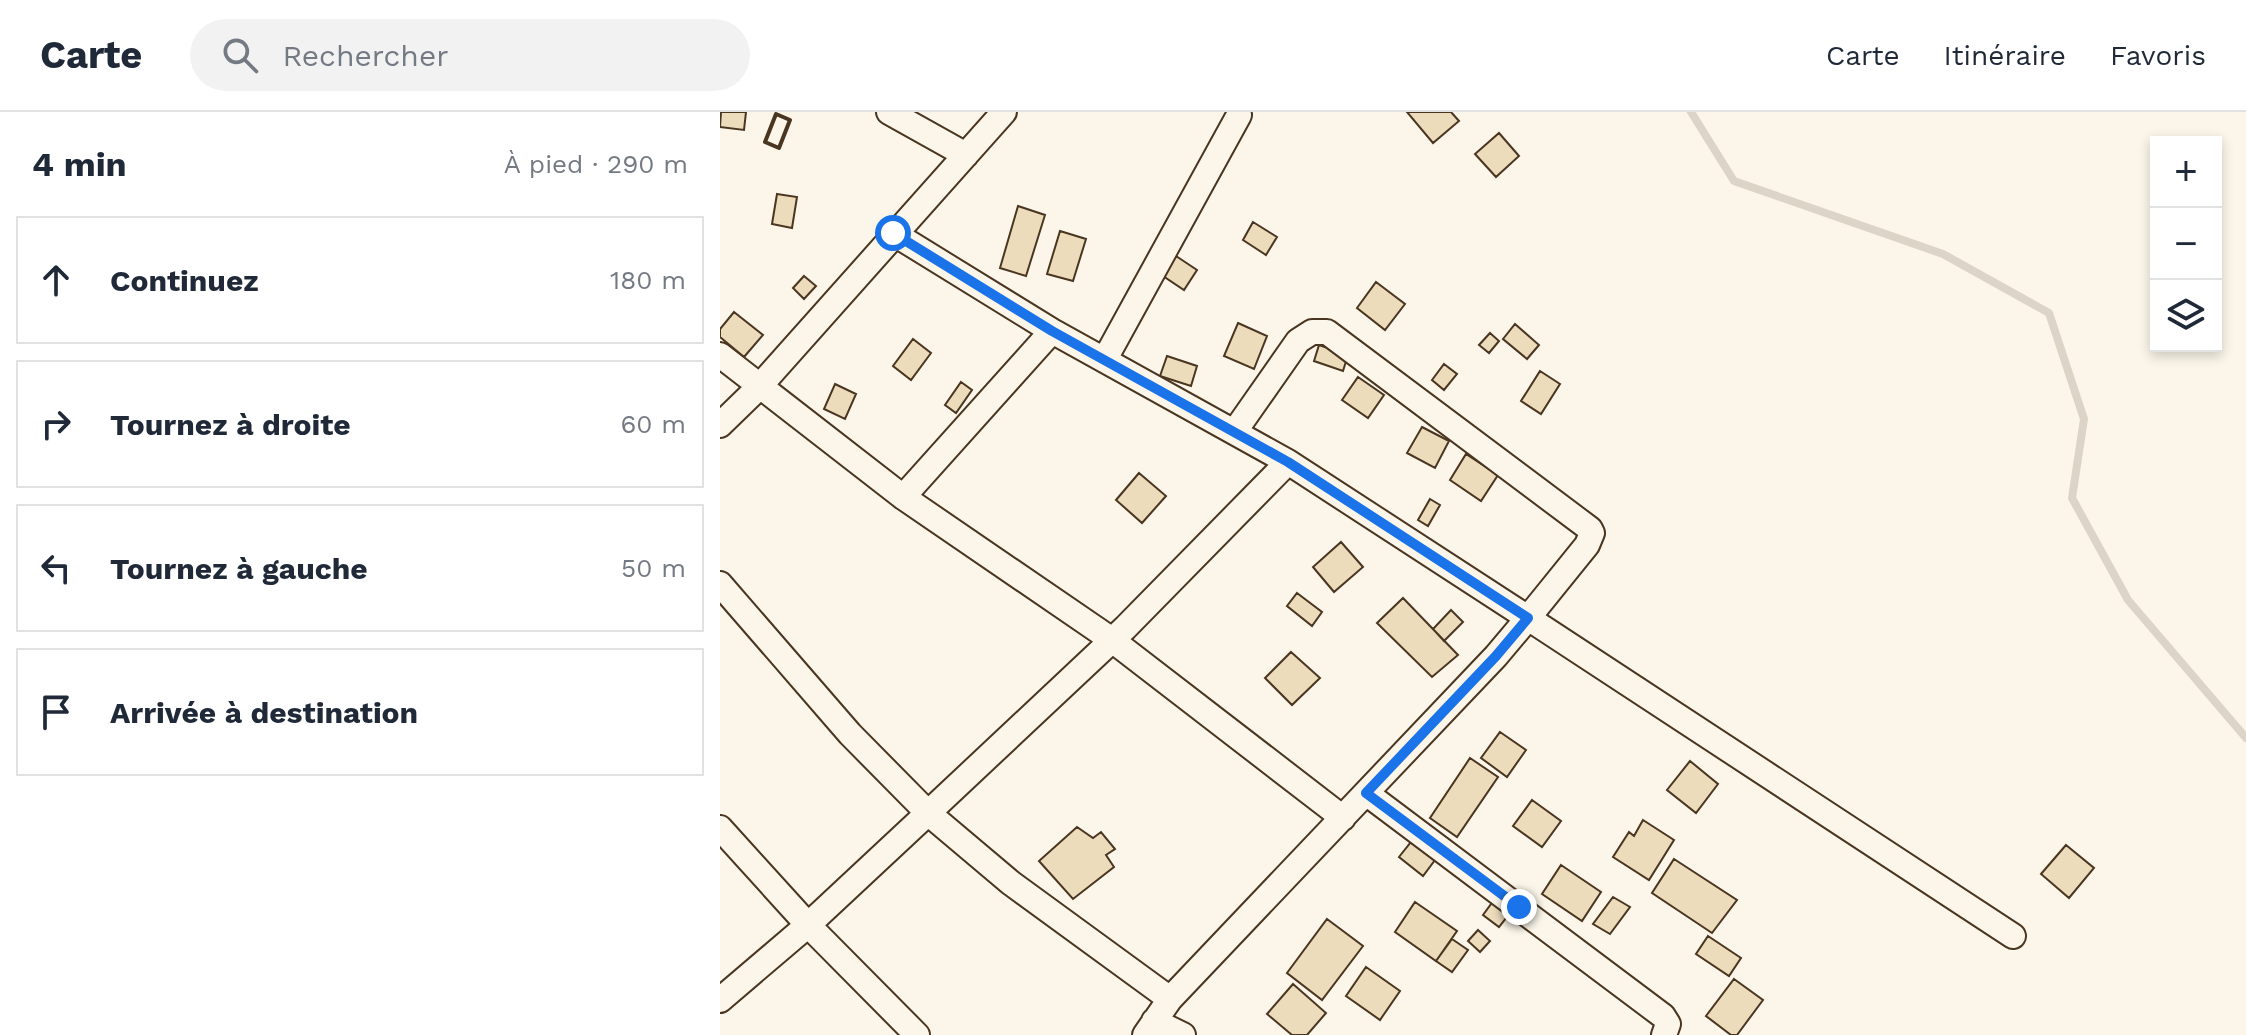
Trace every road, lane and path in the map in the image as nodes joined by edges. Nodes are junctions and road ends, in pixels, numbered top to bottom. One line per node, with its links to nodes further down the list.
1 (889, 112): 4 (street)
2 (1004, 112): 4 (street)
3 (1239, 115): 8 (street)
4 (966, 155): 5 (street)
5 (893, 233): 6 (street); 9 (street)
6 (1052, 331): 8 (street); 13 (street)
7 (720, 355): 9 (street)
8 (1105, 359): 11 (street)
9 (759, 387): 10 (street); 13 (street)
10 (720, 425)
11 (1235, 431): 12 (street); 15 (street)
12 (1288, 462): 15 (street); 16 (street)
13 (903, 497): 16 (street)
14 (720, 584): 18 (street)
15 (1528, 618): 17 (street); 22 (street)
16 (1112, 640): 18 (street); 19 (street)
17 (1366, 793): 19 (street); 28 (street)
18 (928, 813): 21 (street); 23 (street)
19 (1343, 818): 23 (street)
20 (720, 828): 21 (street)
21 (808, 925): 24 (street); 26 (street)
22 (2013, 936)
23 (1170, 999): 25 (street)
24 (720, 1000)
25 (1150, 1028): 27 (street)
26 (917, 1035)
27 (1183, 1035)
28 (1664, 1035)

